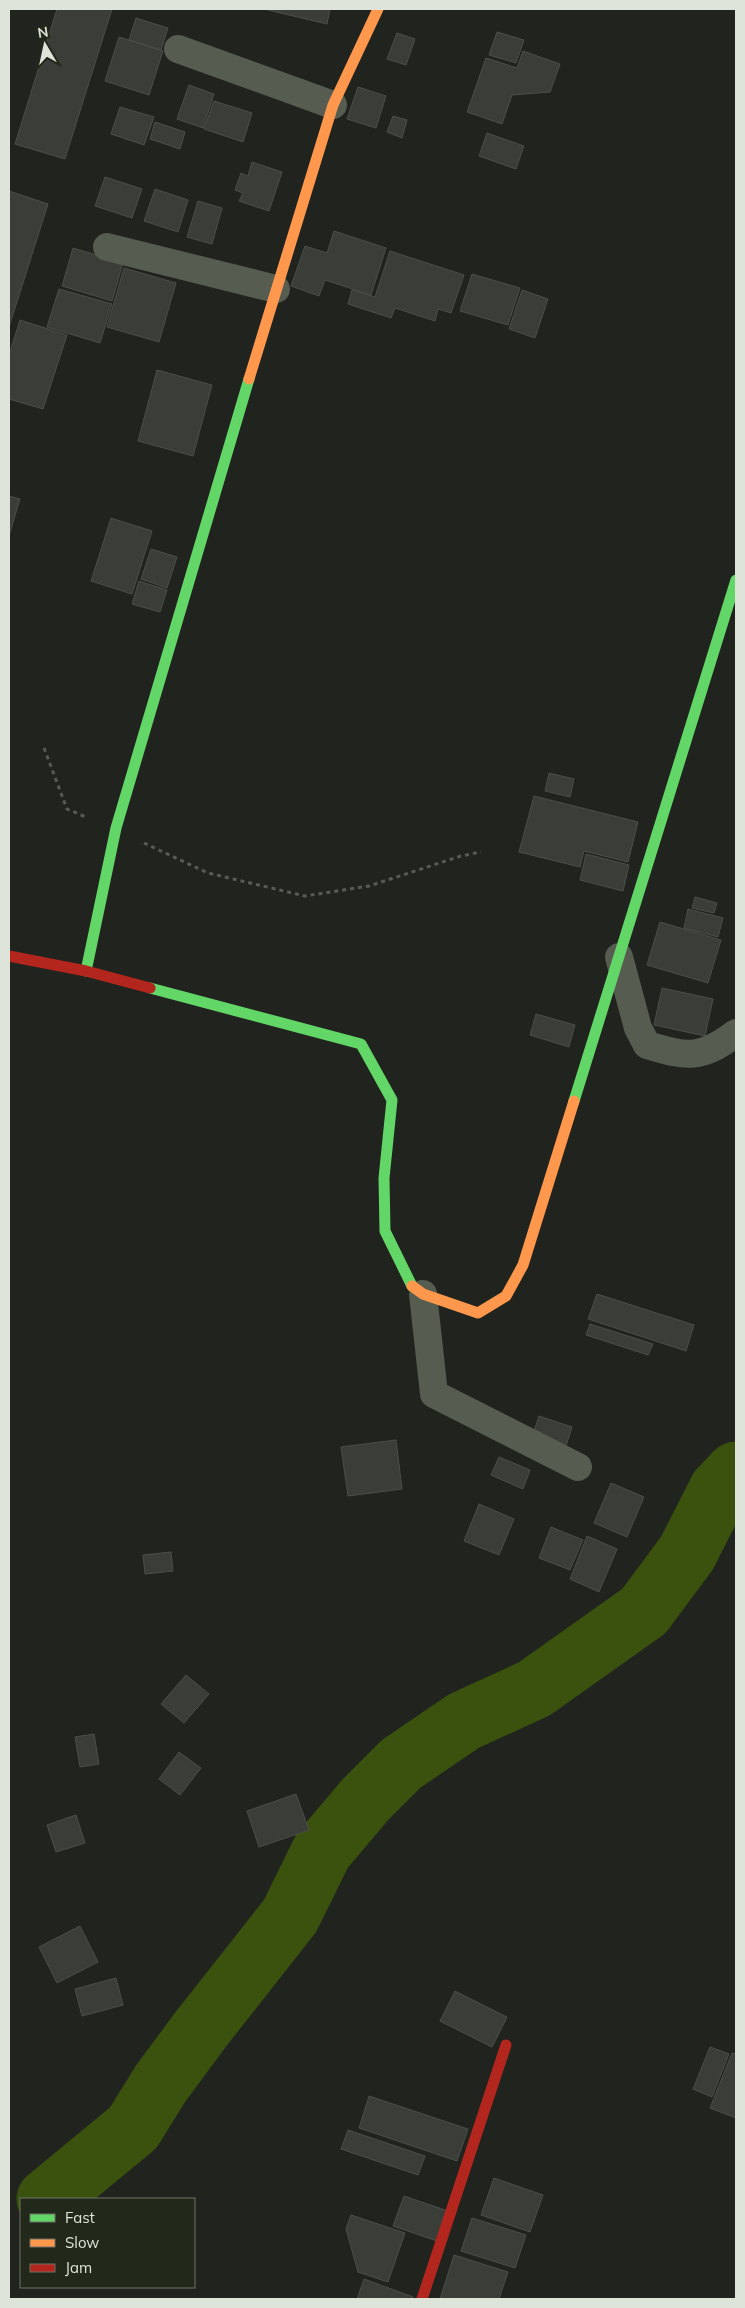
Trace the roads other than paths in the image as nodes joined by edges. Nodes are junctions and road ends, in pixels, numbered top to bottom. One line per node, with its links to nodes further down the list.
1 (378, 9): 3 (street)
2 (178, 49): 3 (street)
3 (333, 105): 5 (street)
4 (107, 247): 5 (street)
5 (276, 289): 9 (street)
6 (736, 580): 8 (street)
7 (9, 956): 9 (street)
8 (619, 957): 10 (street); 11 (street)
9 (86, 972): 11 (street)
10 (736, 1033)
11 (423, 1294): 12 (street)
12 (578, 1467)
13 (506, 2045): 14 (street)
14 (422, 2299)

